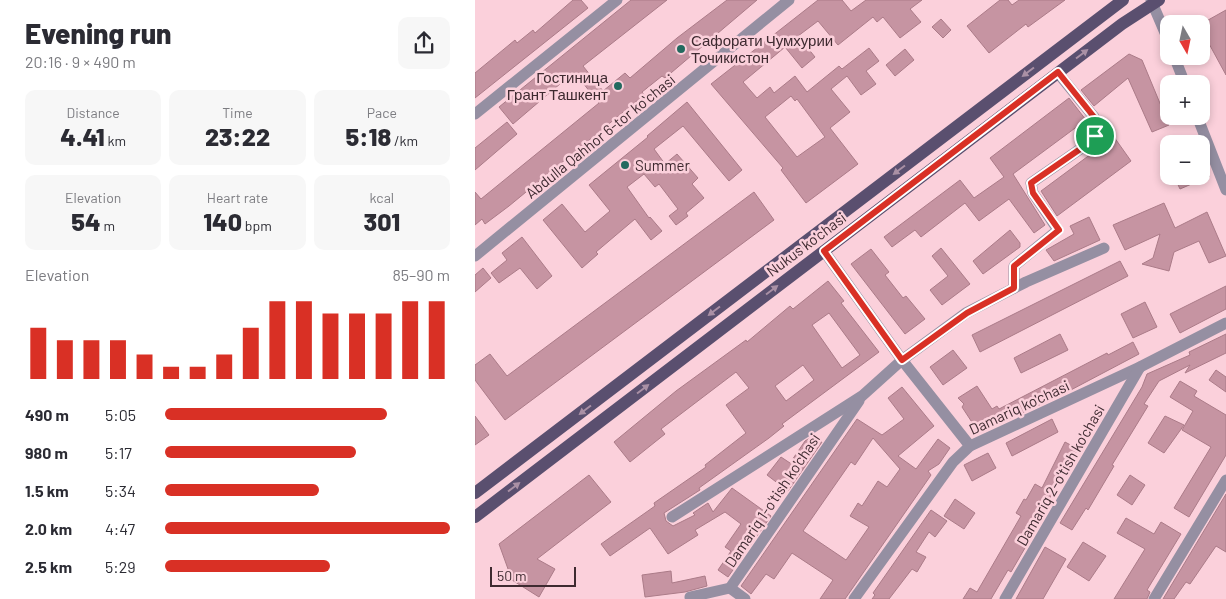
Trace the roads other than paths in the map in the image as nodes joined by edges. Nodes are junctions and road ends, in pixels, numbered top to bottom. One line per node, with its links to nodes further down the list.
1 (617, 0): 7 (street)
2 (789, 0): 12 (street, Abdulla Qahhor 6-tor koʻchasi)
3 (1123, 0): 20 (main road, Nukus ko'chasi, one-way to 20)
4 (1154, 1): 5 (street); 6 (main road, Nukus ko'chasi, one-way to 4)
5 (1160, 17)
6 (1058, 72): 11 (main road, Nukus ko'chasi); 13 (street)
7 (475, 114)
8 (1201, 125): 9 (street)
9 (1226, 190)
10 (1104, 248): 13 (street, Damariq 1-o'tish ko'chasi)
11 (824, 251): 15 (street); 21 (main road, Nukus ko'chasi, one-way to 11)
12 (475, 256)
13 (1014, 288): 15 (street, Damariq 1-o'tish ko'chasi)
14 (1226, 323): 16 (street, Damariq ko'chasi)
15 (902, 360): 17 (street, Damariq 1-o'tish ko'chasi); 18 (street)
16 (1141, 367): 18 (street, Damariq ko'chasi); 27 (street, Damariq 2-o'tish ko'chasi)
17 (862, 396): 22 (street, Damariq 1-o'tish ko'chasi); 23 (street, Damariq 1-o'tish ko'chasi)
18 (969, 446): 26 (street, Damariq ko'chasi)
19 (1226, 480): 28 (street)
20 (475, 493)
21 (475, 517)
22 (671, 517)
23 (731, 588): 24 (street, Damariq 1-o'tish ko'chasi); 25 (street)
24 (690, 597)
25 (745, 599)
26 (854, 599)
27 (1005, 599)
28 (1154, 599)

